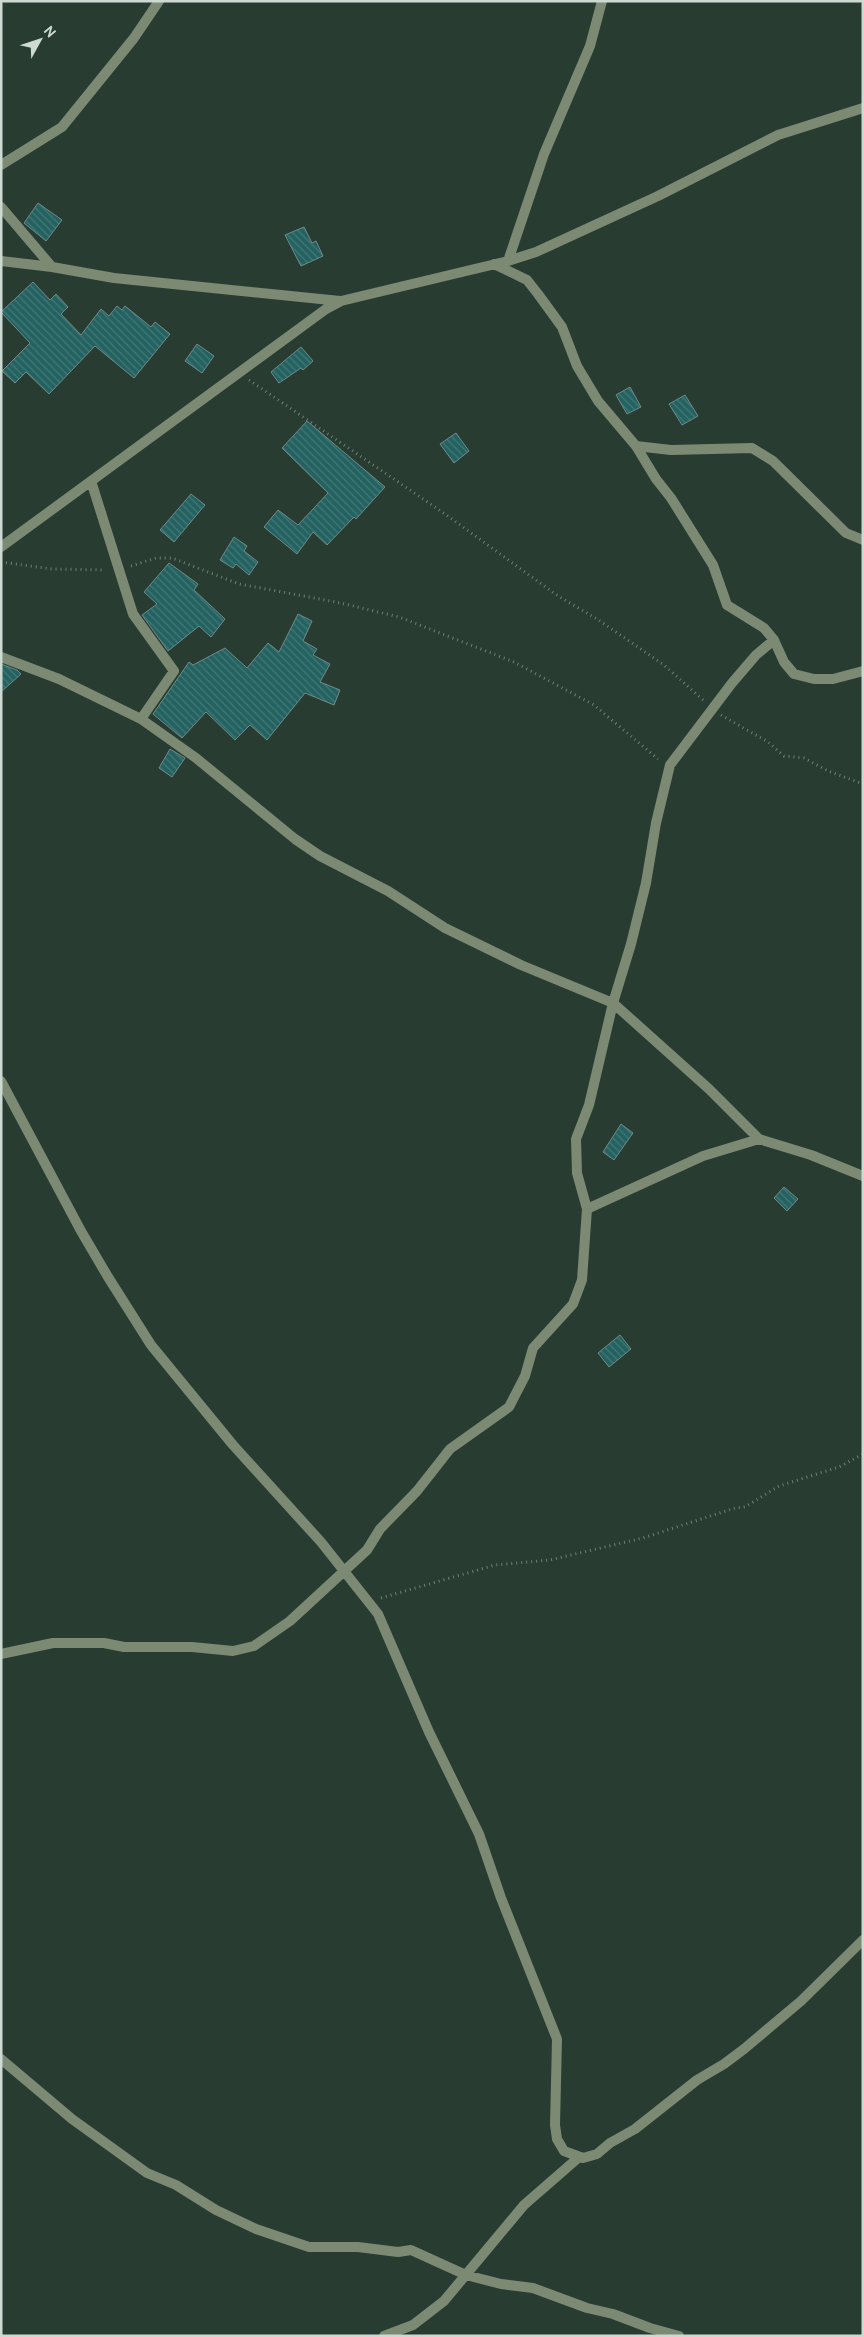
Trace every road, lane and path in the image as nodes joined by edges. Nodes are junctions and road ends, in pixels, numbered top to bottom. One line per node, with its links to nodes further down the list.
1 (159, 1): 4 (street)
2 (602, 1): 7 (street)
3 (863, 108): 7 (street)
4 (1, 165)
5 (1, 207): 9 (street)
6 (1, 261): 9 (street)
7 (508, 261): 8 (street)
8 (494, 264): 10 (street); 12 (street)
9 (52, 266): 10 (street)
10 (341, 301): 11 (street)
11 (238, 372): 13 (street); 21 (path)
12 (636, 446): 14 (street); 18 (street)
13 (91, 480): 15 (street); 17 (street)
14 (863, 540)
15 (1, 547)
16 (1, 562): 17 (path)
17 (119, 570): 22 (street); 23 (path)
18 (774, 640): 20 (street); 21 (street)
19 (1, 657): 22 (street)
20 (863, 671)
21 (713, 710): 23 (street); 24 (path)
22 (141, 719): 25 (street)
23 (670, 766): 25 (street)
24 (863, 784)
25 (613, 1003): 27 (street); 29 (street)
26 (1, 1081): 31 (street)
27 (758, 1138): 28 (street); 29 (street)
28 (863, 1176)
29 (587, 1209): 31 (street)
30 (863, 1454): 32 (path)
31 (344, 1572): 32 (street); 33 (street)
32 (367, 1602): 36 (street)
33 (1, 1654)
34 (863, 1940): 36 (street)
35 (1, 2058): 37 (street)
36 (578, 2158): 37 (street)
37 (466, 2274): 38 (street); 39 (street)
38 (384, 2336)
39 (679, 2336)

